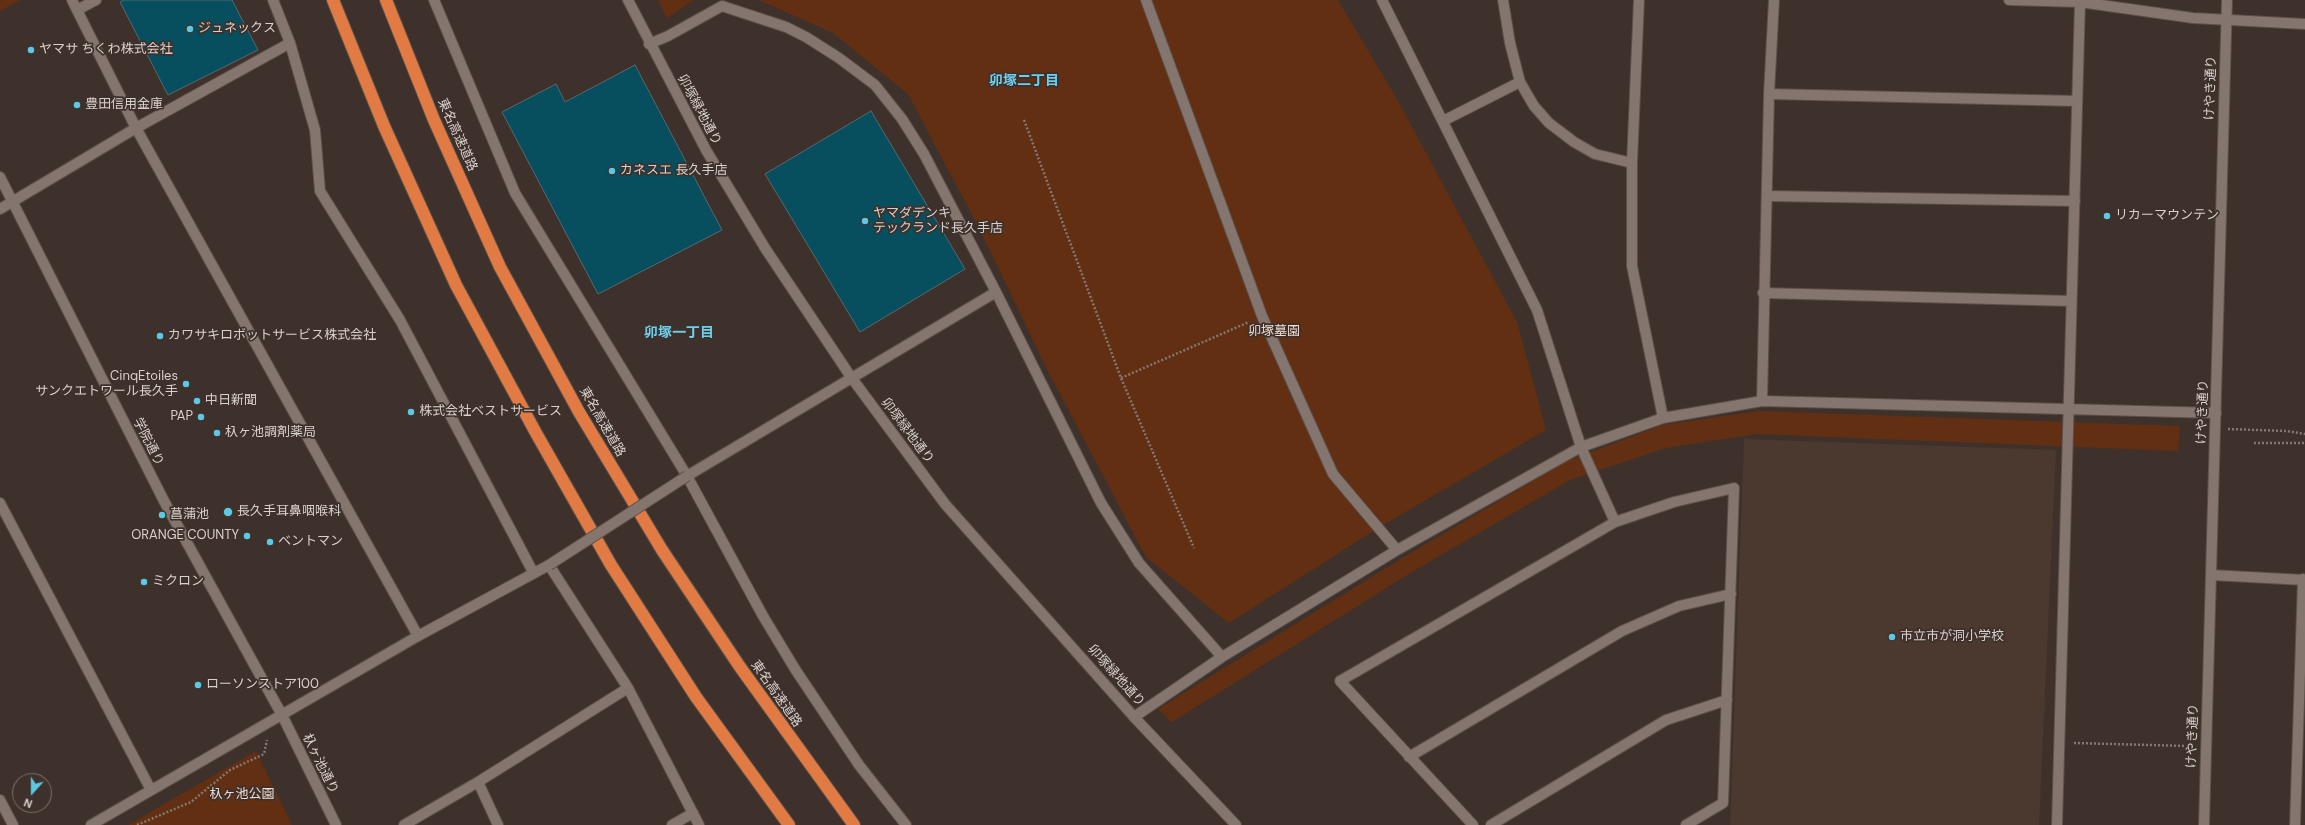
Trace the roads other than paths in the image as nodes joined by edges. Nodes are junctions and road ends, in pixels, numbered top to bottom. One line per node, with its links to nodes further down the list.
1 (72, 0): 16 (street)
2 (96, 0): 16 (street)
3 (273, 0): 19 (street)
4 (333, 0): 68 (highway)
5 (386, 0): 69 (highway, 東名高速道路)
6 (434, 0): 41 (street)
7 (628, 0): 20 (street, 卯塚緑地通り)
8 (1146, 0): 44 (street)
9 (1382, 0): 24 (street)
10 (1503, 0): 21 (street)
11 (1639, 0): 26 (street)
12 (1774, 0): 22 (street)
13 (2008, 0): 15 (street)
14 (2227, 0): 17 (street, けやき通り)
15 (2080, 2): 17 (street); 23 (street)
16 (77, 10): 25 (street)
17 (2226, 21): 18 (street); 38 (street, けやき通り)
18 (2305, 24)
19 (290, 43): 25 (street); 46 (street)
20 (649, 44): 32 (street); 35 (street, 卯塚緑地通り)
21 (1520, 82): 24 (street); 26 (street)
22 (1769, 94): 23 (street); 28 (street)
23 (2077, 101): 30 (street)
24 (1443, 121): 40 (street)
25 (136, 128): 29 (street); 50 (street)
26 (1632, 163): 39 (street)
27 (0, 177): 29 (street, 学院通り)
28 (1767, 196): 30 (street); 33 (street)
29 (13, 201): 31 (street); 54 (street, 学院通り)
30 (2075, 202): 34 (street)
31 (0, 209)
32 (996, 292): 35 (street); 51 (street)
33 (1763, 293): 34 (street); 36 (street)
34 (2071, 301): 37 (street)
35 (851, 378): 41 (street); 55 (street, 卯塚緑地通り)
36 (1762, 401): 37 (street); 39 (street)
37 (2069, 410): 38 (street); 75 (street)
38 (2216, 413): 47 (street, けやき通り)
39 (1663, 418): 40 (street)
40 (1581, 447): 43 (street); 44 (street)
41 (687, 476): 45 (street, bridge); 70 (street)
42 (0, 503): 58 (street)
43 (1615, 522): 49 (street); 56 (street)
44 (1397, 550): 51 (street)
45 (549, 565): 46 (street); 52 (street)
46 (533, 572): 50 (street)
47 (2211, 575): 48 (street); 76 (street, けやき通り)
48 (2304, 579): 77 (street)
49 (1731, 594): 53 (street); 56 (street)
50 (418, 636): 54 (street)
51 (1222, 657): 55 (street)
52 (628, 688): 57 (street); 60 (street)
53 (1727, 700): 73 (street); 74 (street)
54 (282, 715): 58 (street); 63 (street, 杁ヶ池通り)
55 (1134, 716): 71 (street, 卯塚緑地通り)
56 (1409, 757): 72 (street)
57 (478, 782): 64 (street); 65 (street)
58 (151, 790): 62 (street)
59 (0, 800): 61 (street)
60 (693, 813): 66 (street); 67 (street)
61 (13, 825)
62 (91, 825)
63 (336, 825)
64 (404, 825)
65 (498, 825)
66 (672, 825)
67 (699, 825)
68 (788, 825)
69 (854, 825)
70 (906, 825)
71 (1236, 825)
72 (1473, 825)
73 (1491, 825)
74 (1686, 825)
75 (2057, 825)
76 (2204, 825)
77 (2295, 825)

